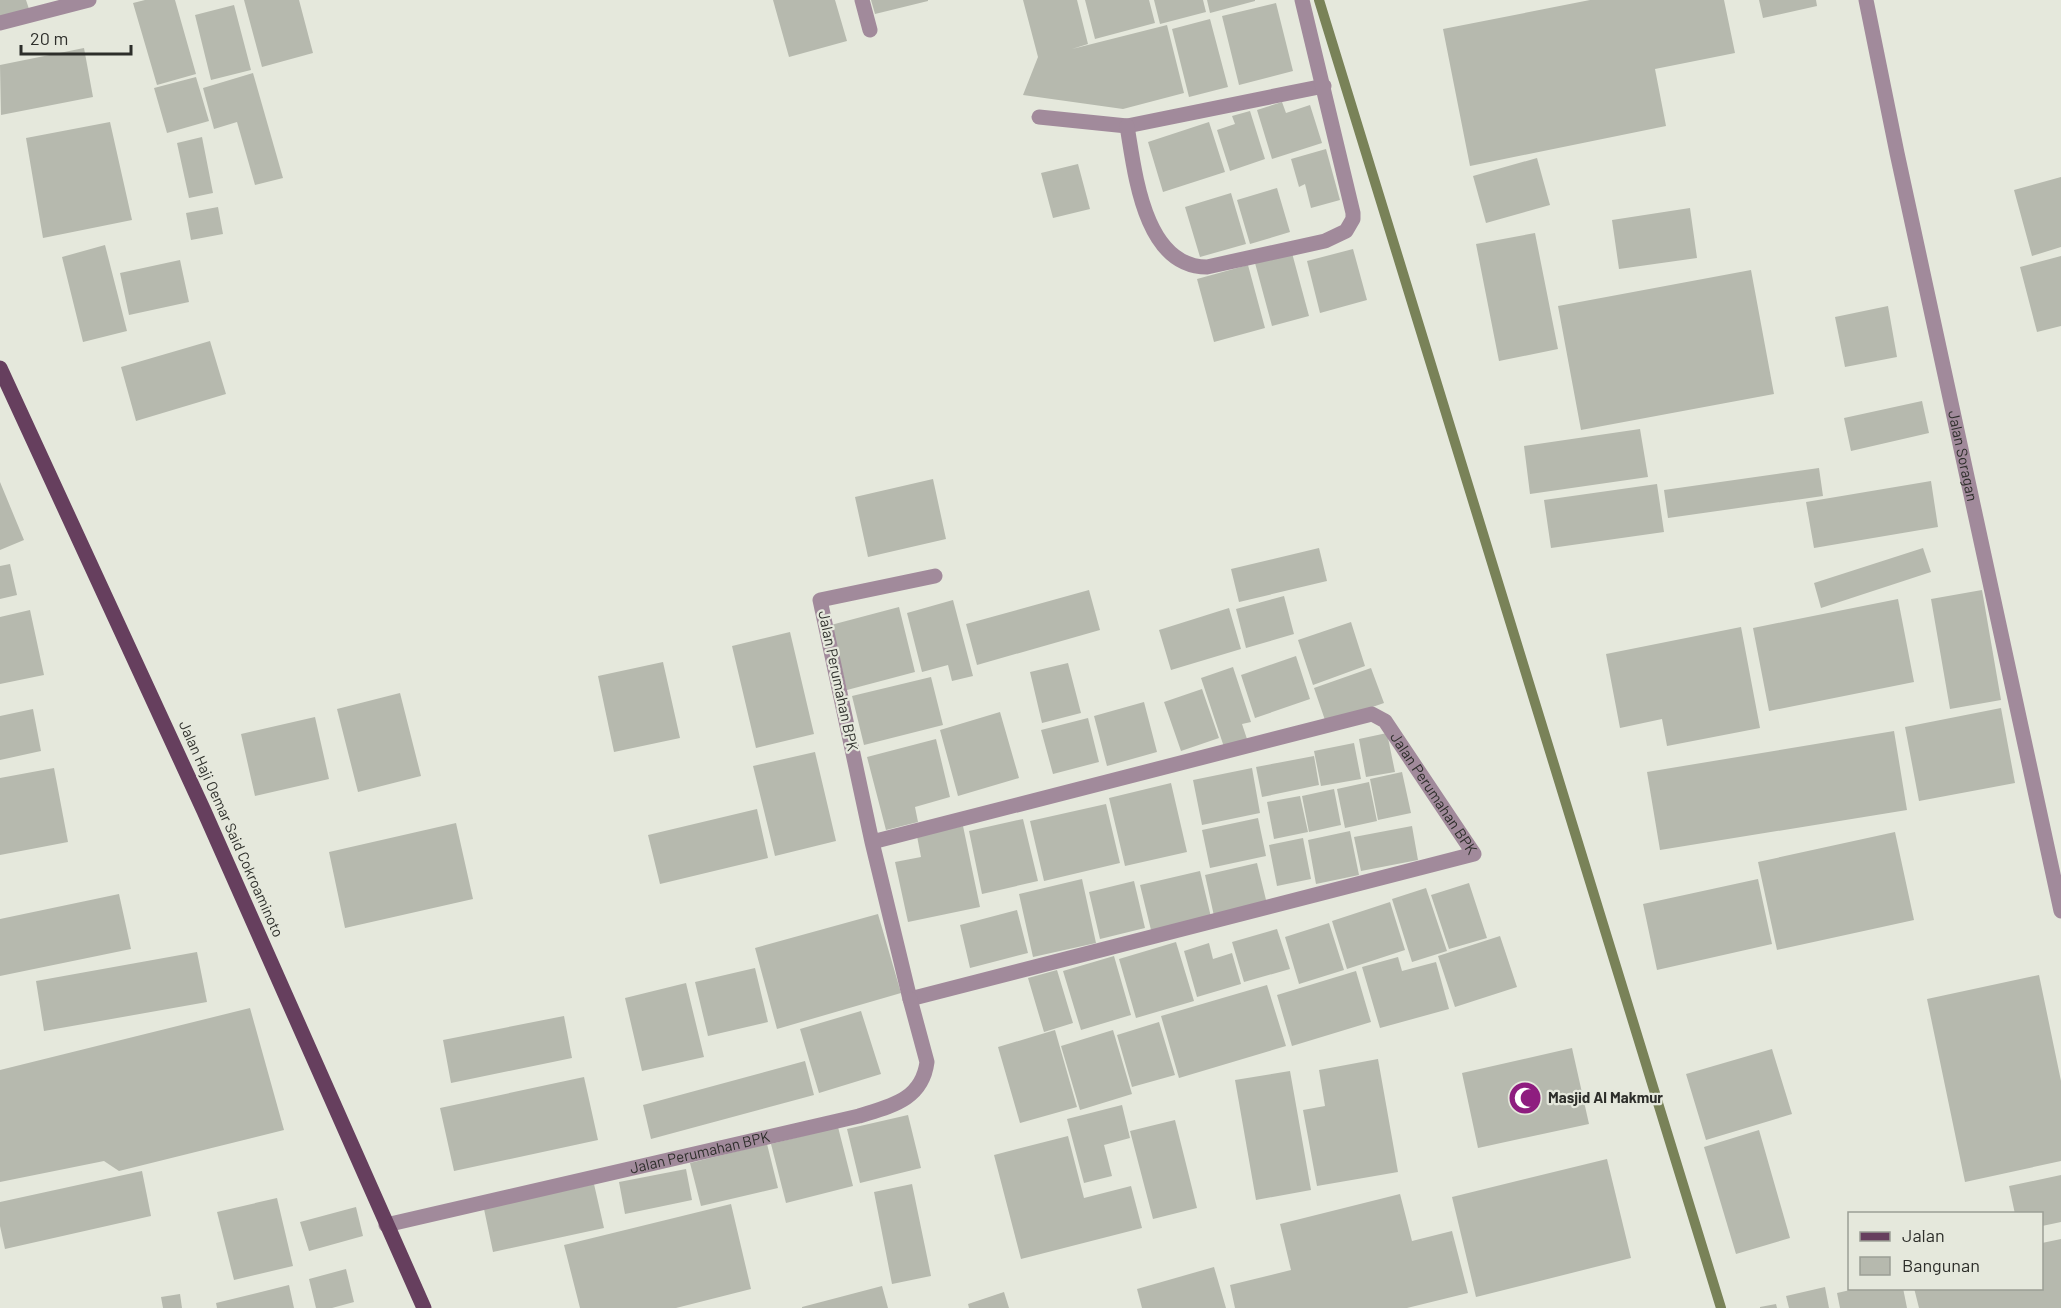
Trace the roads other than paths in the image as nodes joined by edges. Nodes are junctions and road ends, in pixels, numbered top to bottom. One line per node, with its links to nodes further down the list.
1 (89, 0): 5 (street)
2 (862, 0): 6 (street)
3 (1302, 0): 7 (street)
4 (1866, 0): 13 (street, Jalan Soragan)
5 (0, 23)
6 (870, 30)
7 (1324, 86): 9 (street); 9 (street)
8 (1039, 117): 9 (street)
9 (1127, 126)
10 (0, 368): 15 (main road, Jalan Haji Oemar Said Cokroaminoto)
11 (935, 576): 12 (street, Jalan Perumahan BPK)
12 (872, 842): 14 (street, Jalan Perumahan BPK); 14 (street, Jalan Perumahan BPK)
13 (2061, 911)
14 (910, 999): 15 (street, Jalan Perumahan BPK)
15 (386, 1225): 16 (main road, Jalan Haji Oemar Said Cokroaminoto)
16 (424, 1308)

